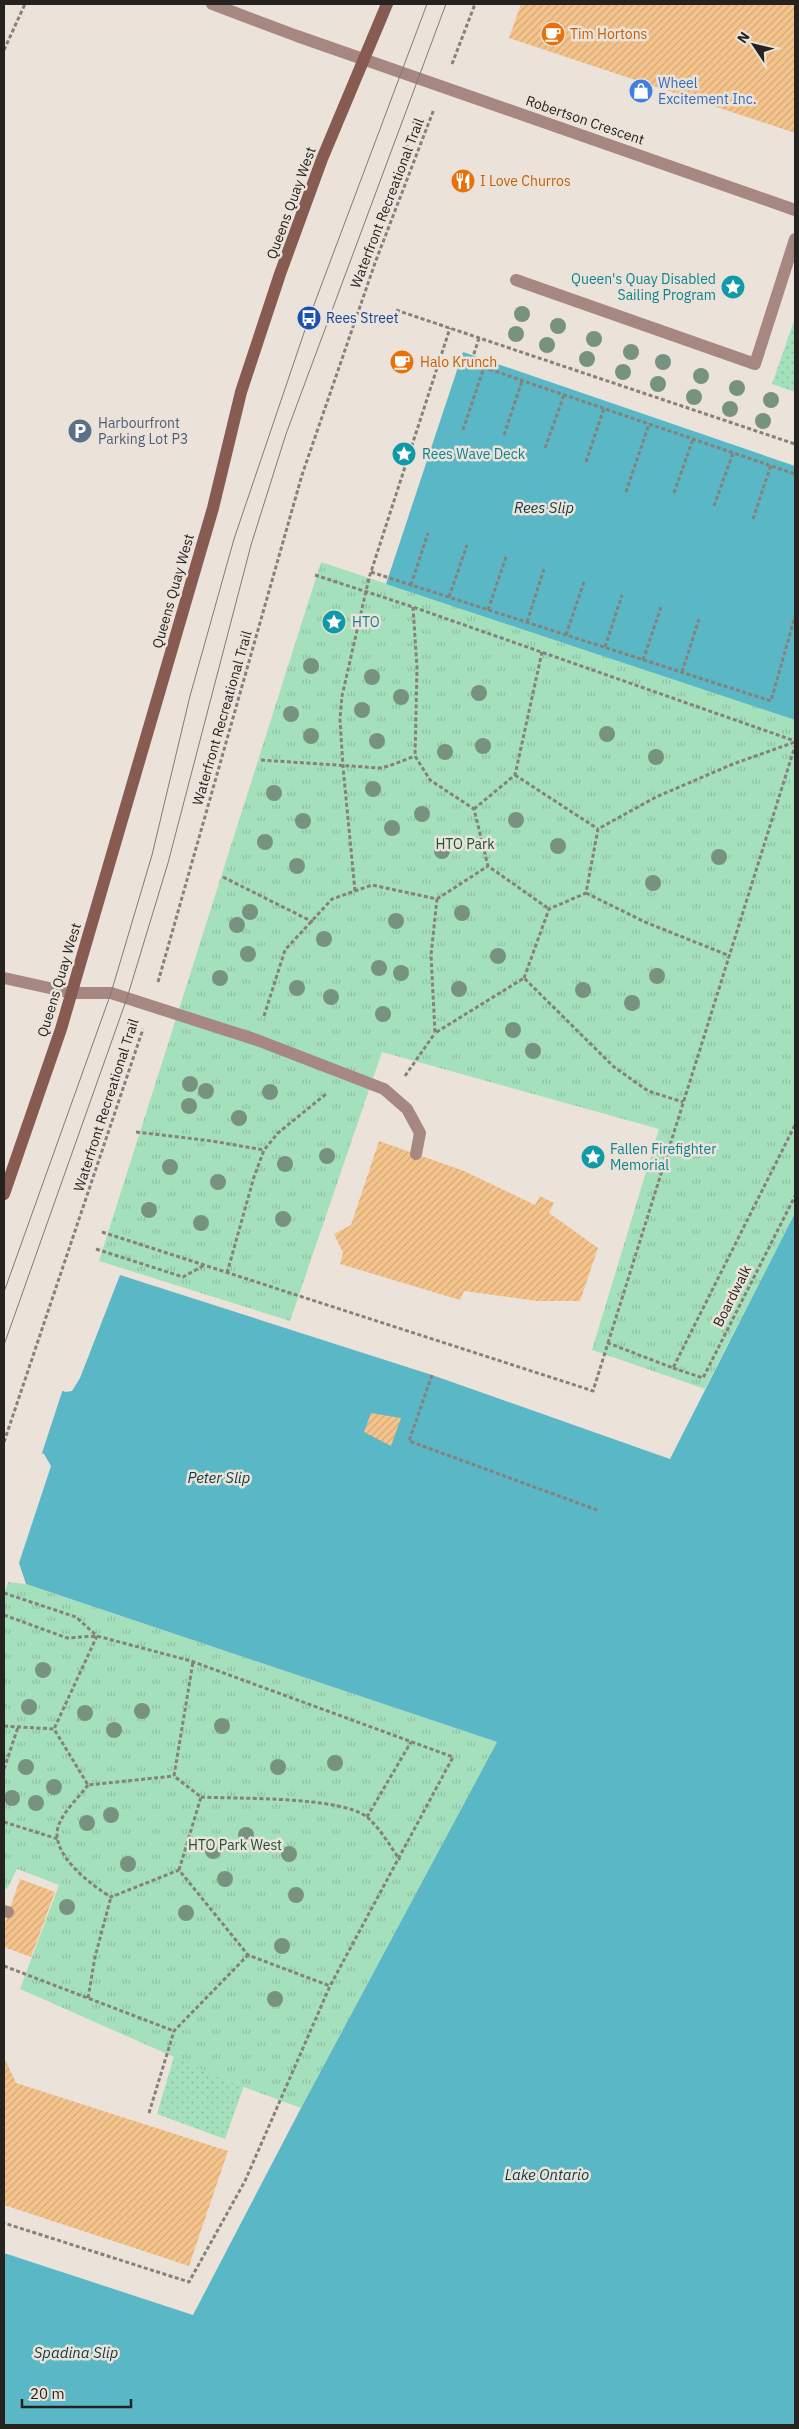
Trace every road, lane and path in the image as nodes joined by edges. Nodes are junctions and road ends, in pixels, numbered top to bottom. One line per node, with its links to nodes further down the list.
1 (25, 4): 5 (path)
2 (212, 4): 6 (street)
3 (387, 4): 6 (main road, Queens Quay West)
4 (475, 4): 7 (path, Waterfront Recreational Trail)
5 (4, 50)
6 (364, 60): 7 (street, Robertson Crescent); 74 (main road, Queens Quay West)
7 (443, 87): 10 (street, Robertson Crescent); 75 (path, Waterfront Recreational Trail)
8 (408, 144): 9 (path)
9 (404, 155)
10 (795, 210)
11 (795, 239): 12 (street)
12 (516, 280)
13 (396, 310): 14 (path)
14 (450, 328): 15 (path); 38 (path)
15 (479, 338): 16 (path); 24 (path)
16 (484, 367): 17 (path); 21 (path)
17 (522, 381): 18 (path); 22 (path)
18 (564, 394): 19 (path); 25 (path)
19 (604, 408): 20 (path); 27 (path)
20 (649, 424): 23 (path); 30 (path)
21 (463, 430)
22 (504, 435)
23 (693, 439): 26 (path); 31 (path)
24 (795, 444)
25 (545, 448)
26 (733, 453): 28 (path); 32 (path)
27 (586, 462)
28 (771, 466): 29 (path); 33 (path)
29 (795, 474)
30 (626, 492)
31 (674, 493)
32 (714, 506)
33 (753, 519)
34 (428, 533): 41 (path)
35 (467, 545): 44 (path)
36 (506, 557): 47 (path)
37 (544, 569): 50 (path)
38 (371, 572): 41 (path); 42 (path)
39 (314, 575): 42 (path)
40 (584, 582): 51 (path)
41 (411, 585): 44 (path)
42 (366, 591): 45 (path); 60 (path)
43 (622, 595): 52 (path)
44 (449, 597): 47 (path)
45 (413, 607): 53 (path); 58 (path)
46 (661, 607): 54 (path)
47 (488, 610): 50 (path)
48 (795, 616): 55 (path)
49 (699, 619): 55 (path)
50 (527, 622): 51 (path)
51 (566, 635): 52 (path)
52 (605, 647): 54 (path)
53 (542, 652): 56 (path); 61 (path)
54 (643, 660): 55 (path)
55 (682, 672)
56 (795, 741): 63 (path)
57 (795, 746): 71 (path)
58 (415, 756): 60 (path); 62 (path)
59 (260, 760): 60 (path)
60 (343, 767): 66 (path)
61 (515, 775): 62 (path); 63 (path)
62 (474, 809): 64 (path)
63 (598, 829): 67 (path)
64 (488, 866): 68 (path); 69 (path)
65 (223, 876): 70 (path)
66 (355, 891): 68 (path); 70 (path)
67 (586, 893): 69 (path); 71 (path)
68 (437, 898): 76 (path)
69 (548, 909): 73 (path)
70 (312, 922): 77 (path)
71 (730, 956): 80 (path)
72 (4, 978): 74 (street)
73 (524, 978): 76 (path); 80 (path)
74 (72, 993): 75 (street); 85 (main road, Queens Quay West)
75 (151, 1005): 77 (street); 94 (path, Waterfront Recreational Trail)
76 (435, 1033): 79 (path)
77 (257, 1040): 78 (street)
78 (350, 1076): 79 (street); 83 (path)
79 (392, 1096): 84 (street)
80 (684, 1102): 91 (path)
81 (795, 1125): 92 (path)
82 (136, 1132): 83 (path)
83 (264, 1150): 90 (path)
84 (416, 1154)
85 (4, 1194)
86 (795, 1196): 92 (path, Boardwalk)
87 (102, 1232): 89 (path)
88 (96, 1249): 89 (path)
89 (203, 1265): 90 (path)
90 (227, 1273): 91 (path)
91 (608, 1343): 92 (path)
92 (673, 1368)
93 (432, 1375): 95 (path)
94 (4, 1442)
95 (596, 1510)
96 (4, 1593): 98 (path)
97 (4, 1615): 98 (path)
98 (97, 1636): 99 (path); 102 (path)
99 (193, 1662): 103 (path); 105 (path)
100 (4, 1726): 101 (path)
101 (18, 1727): 102 (path); 104 (path)
102 (54, 1729): 106 (path)
103 (411, 1742): 108 (path); 111 (path)
104 (4, 1769)
105 (174, 1776): 106 (path); 107 (path)
106 (88, 1785): 110 (path)
107 (201, 1797): 108 (path); 112 (path)
108 (367, 1817): 111 (path)
109 (4, 1822): 110 (path)
110 (58, 1839): 113 (path)
111 (400, 1860): 116 (path)
112 (179, 1870): 113 (path); 114 (path)
113 (111, 1898): 117 (path)
114 (248, 1955): 116 (path); 118 (path)
115 (4, 1966): 117 (path)
116 (330, 1986): 120 (path)
117 (88, 1998): 118 (path)
118 (174, 2031): 119 (path)
119 (149, 2113)
120 (4, 2223)

